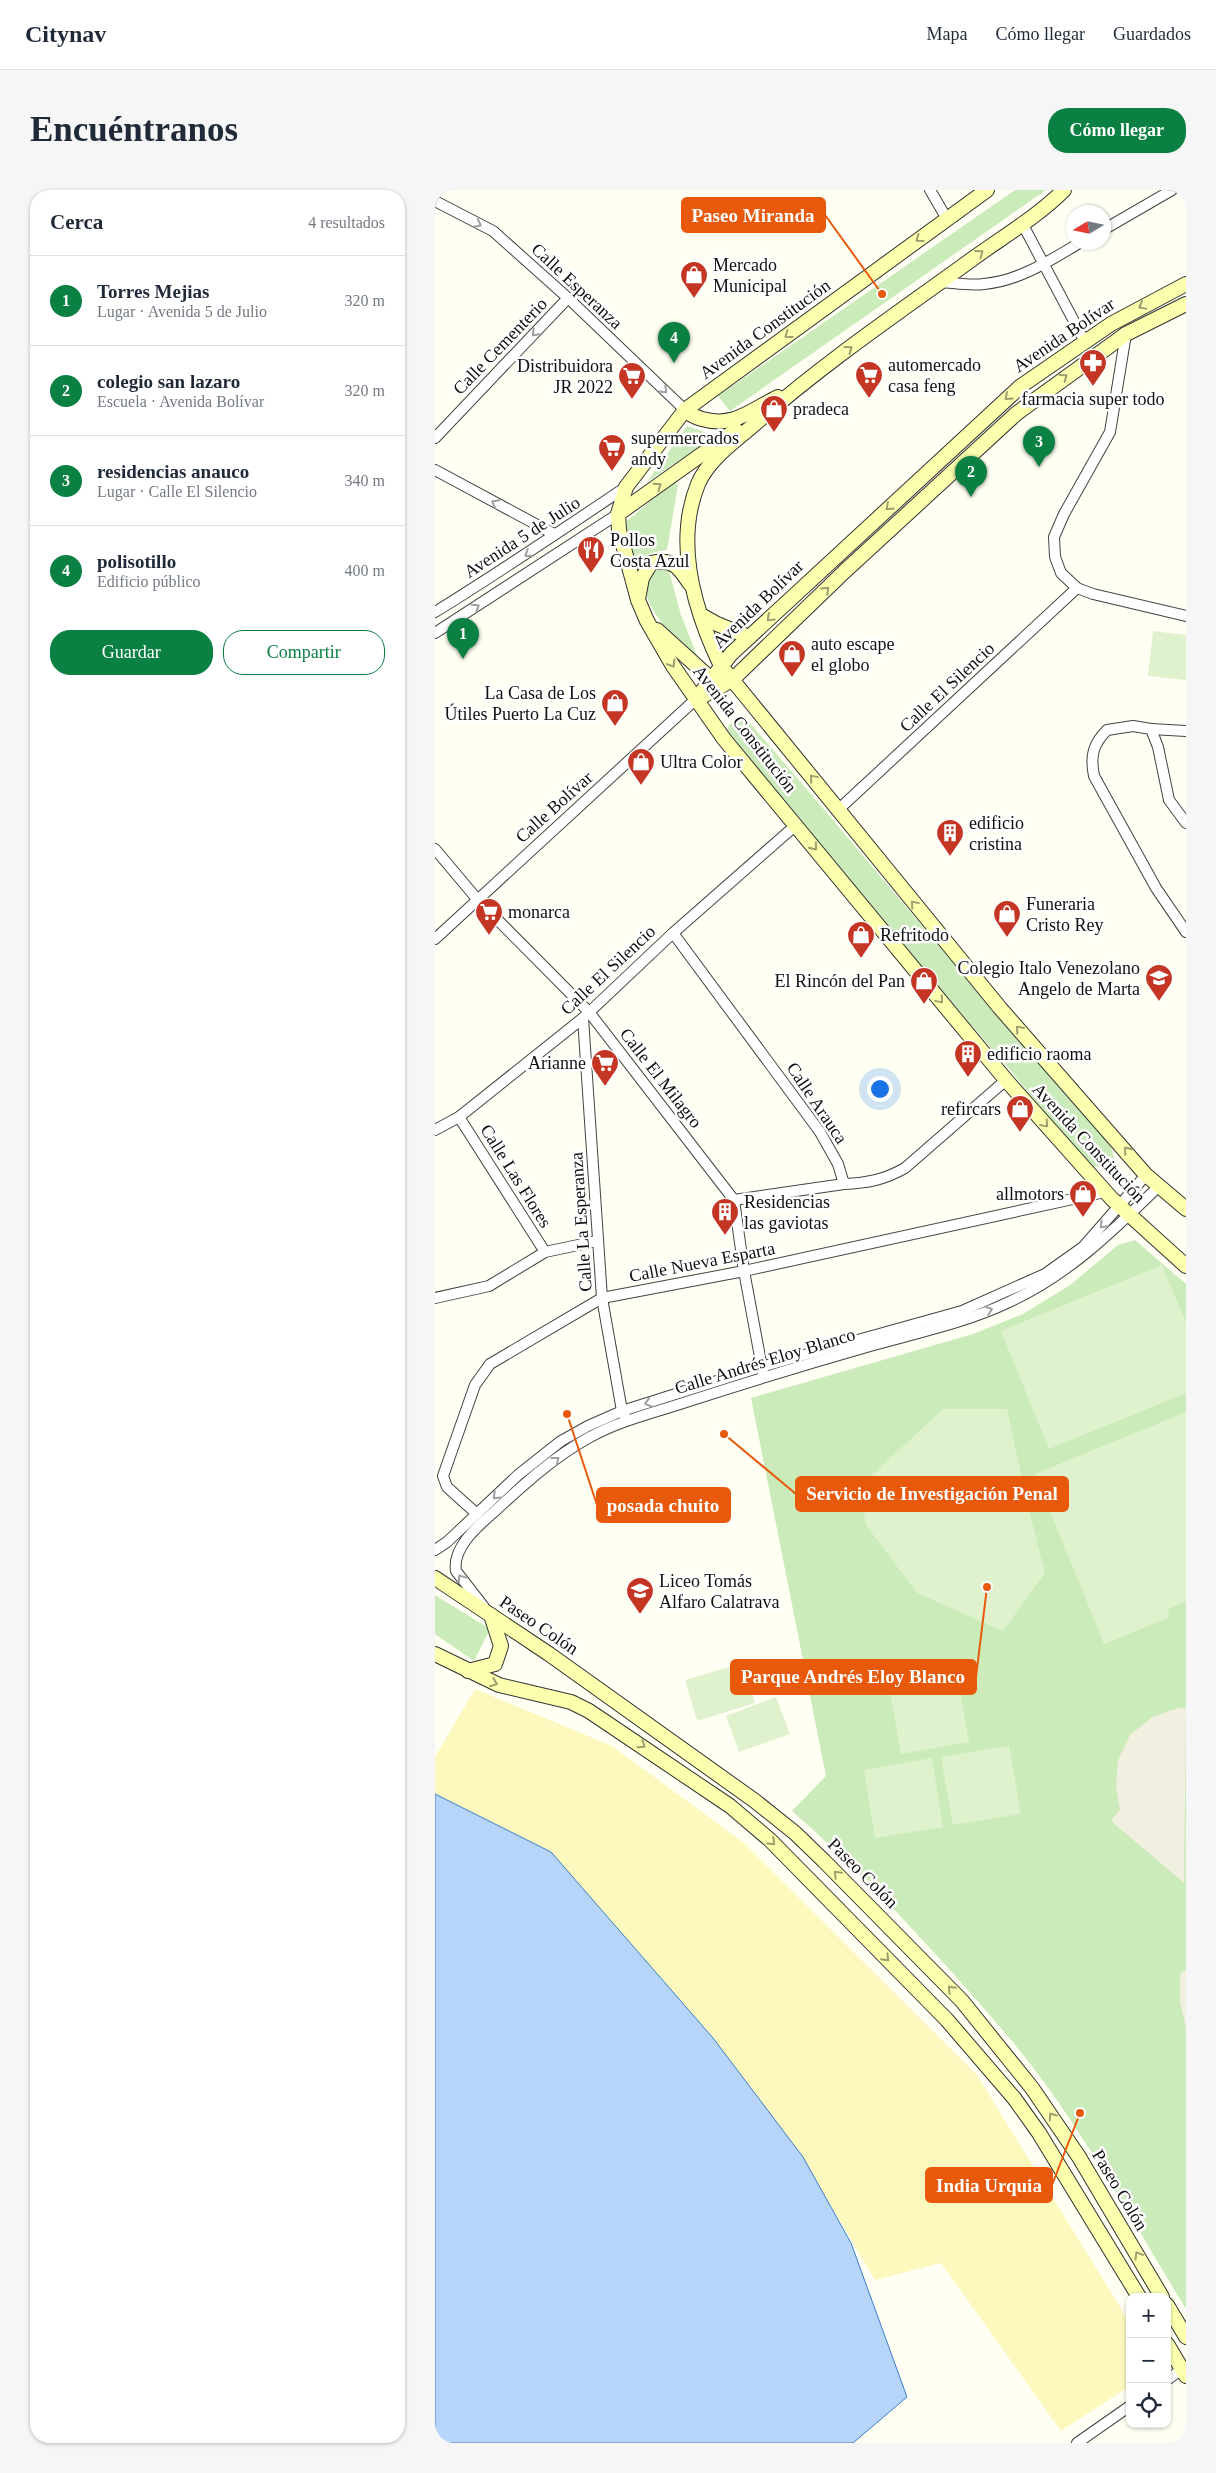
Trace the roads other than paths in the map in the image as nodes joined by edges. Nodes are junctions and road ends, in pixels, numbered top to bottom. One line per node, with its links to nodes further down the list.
1 (930, 190): 6 (street)
2 (987, 190): 6 (street, Avenida Constitución)
3 (1064, 190): 7 (street, Avenida Constitución)
4 (1172, 190): 8 (street)
5 (435, 201): 13 (street, Calle Esperanza, one-way to 13)
6 (947, 219): 18 (street, Avenida Constitución, one-way to 18)
7 (1022, 223): 10 (street); 11 (street, Avenida Constitución, one-way to 7)
8 (1111, 225)
9 (1067, 250): 10 (street)
10 (1043, 264): 11 (street); 16 (street)
11 (941, 282): 17 (street, Avenida Constitución, one-way to 11)
12 (1186, 284): 16 (street, Avenida Bolívar, one-way to 16)
13 (568, 298): 18 (street, Calle Esperanza, one-way to 18); 19 (street, Calle Cementerio, one-way to 19)
14 (1186, 304): 15 (street, Avenida Bolívar)
15 (1126, 334): 24 (street); 34 (street, Avenida Bolívar, one-way to 15)
16 (1085, 342): 31 (street, Avenida Bolívar, one-way to 31)
17 (796, 388): 18 (street); 22 (street, one-way to 17); 26 (street, Avenida Constitución)
18 (685, 410): 21 (street, Avenida Constitución)
19 (435, 438)
20 (435, 470): 23 (street, one-way to 20)
21 (626, 487): 22 (street, Avenida Constitución); 23 (street, Avenida 5 de Julio)
22 (618, 514): 25 (street, Avenida Constitución); 30 (street, Avenida 5 de Julio, one-way to 22)
23 (553, 534): 27 (street, Avenida 5 de Julio, one-way to 27)
24 (1077, 588): 28 (street); 38 (street, Calle El Silencio)
25 (638, 600): 26 (street); 29 (street, Avenida Constitución)
26 (700, 610): 31 (street); 32 (street, Avenida Constitución)
27 (435, 612)
28 (1186, 616)
29 (647, 620): 33 (street); 35 (street, Avenida Constitución, one-way to 35)
30 (435, 634)
31 (749, 637): 32 (street, Avenida Bolívar)
32 (721, 666): 33 (street, Avenida Bolívar); 34 (street, Avenida Constitución)
33 (711, 679): 35 (street, Avenida Bolívar)
34 (732, 680): 35 (street, Avenida Bolívar); 38 (street, Avenida Constitución, one-way to 34)
35 (696, 699): 40 (street, Avenida Constitución); 42 (street, Calle Bolívar)
36 (1151, 729): 37 (street); 39 (street); 43 (street)
37 (1186, 731)
38 (839, 809): 50 (street, Avenida Constitución, one-way to 38)
39 (1186, 823)
40 (796, 825): 44 (street, Calle El Silencio); 47 (street, Avenida Constitución, one-way to 47)
41 (435, 849): 42 (street, Calle El Milagro)
42 (477, 899): 45 (street, Calle Bolívar); 46 (street, Calle El Milagro)
43 (1186, 932)
44 (673, 933): 46 (street, Calle El Silencio); 51 (street, Calle Arauca)
45 (435, 939)
46 (586, 1015): 48 (street, Calle El Silencio); 54 (street, Calle El Milagro); 57 (street, Calle La Esperanza)
47 (1006, 1080): 51 (street); 53 (street, Avenida Constitución, one-way to 53)
48 (459, 1117): 49 (street, Calle El Silencio); 58 (street, Calle Las Flores)
49 (435, 1130)
50 (1146, 1175): 52 (street, Avenida Constitución); 56 (street, Calle Andrés Eloy Blanco)
51 (844, 1184): 54 (street)
52 (1159, 1186): 55 (street, Avenida Constitución); 56 (street, Calle Andrés Eloy Blanco)
53 (1105, 1192): 56 (street, Avenida Constitución); 60 (street, Calle Nueva Esparta)
54 (734, 1200): 60 (street, Calle El Milagro)
55 (1186, 1209)
56 (1124, 1211): 59 (street, Avenida Constitución); 63 (street, Calle Andrés Eloy Blanco)
57 (597, 1241): 58 (street); 62 (street, Calle La Esperanza)
58 (545, 1252): 61 (street)
59 (1186, 1266)
60 (744, 1271): 62 (street, Calle Nueva Esparta); 63 (street, Calle El Milagro)
61 (435, 1298)
62 (603, 1298): 64 (street, Calle La Esperanza); 66 (street, Calle Nueva Esparta)
63 (763, 1372): 64 (street, Calle Andrés Eloy Blanco, one-way to 64); 65 (street, Calle Andrés Eloy Blanco)
64 (622, 1411): 65 (street, Calle La Esperanza); 66 (street, Calle Andrés Eloy Blanco, one-way to 66)
65 (627, 1421): 69 (street, Calle Andrés Eloy Blanco, one-way to 65)
66 (477, 1514): 67 (street, Calle Andrés Eloy Blanco)
67 (435, 1550)
68 (435, 1578): 69 (street, Paseo Colón)
69 (491, 1615): 71 (street); 73 (street, Paseo Colón, one-way to 69)
70 (435, 1654): 71 (street)
71 (468, 1671): 72 (street, one-way to 72)
72 (1137, 2293)
73 (1160, 2293)
74 (1171, 2312): 75 (street)
75 (1186, 2337)
76 (1171, 2351): 77 (street)
77 (1184, 2373): 78 (street)
78 (1171, 2378)
79 (1126, 2409): 80 (street)
80 (1077, 2443)

